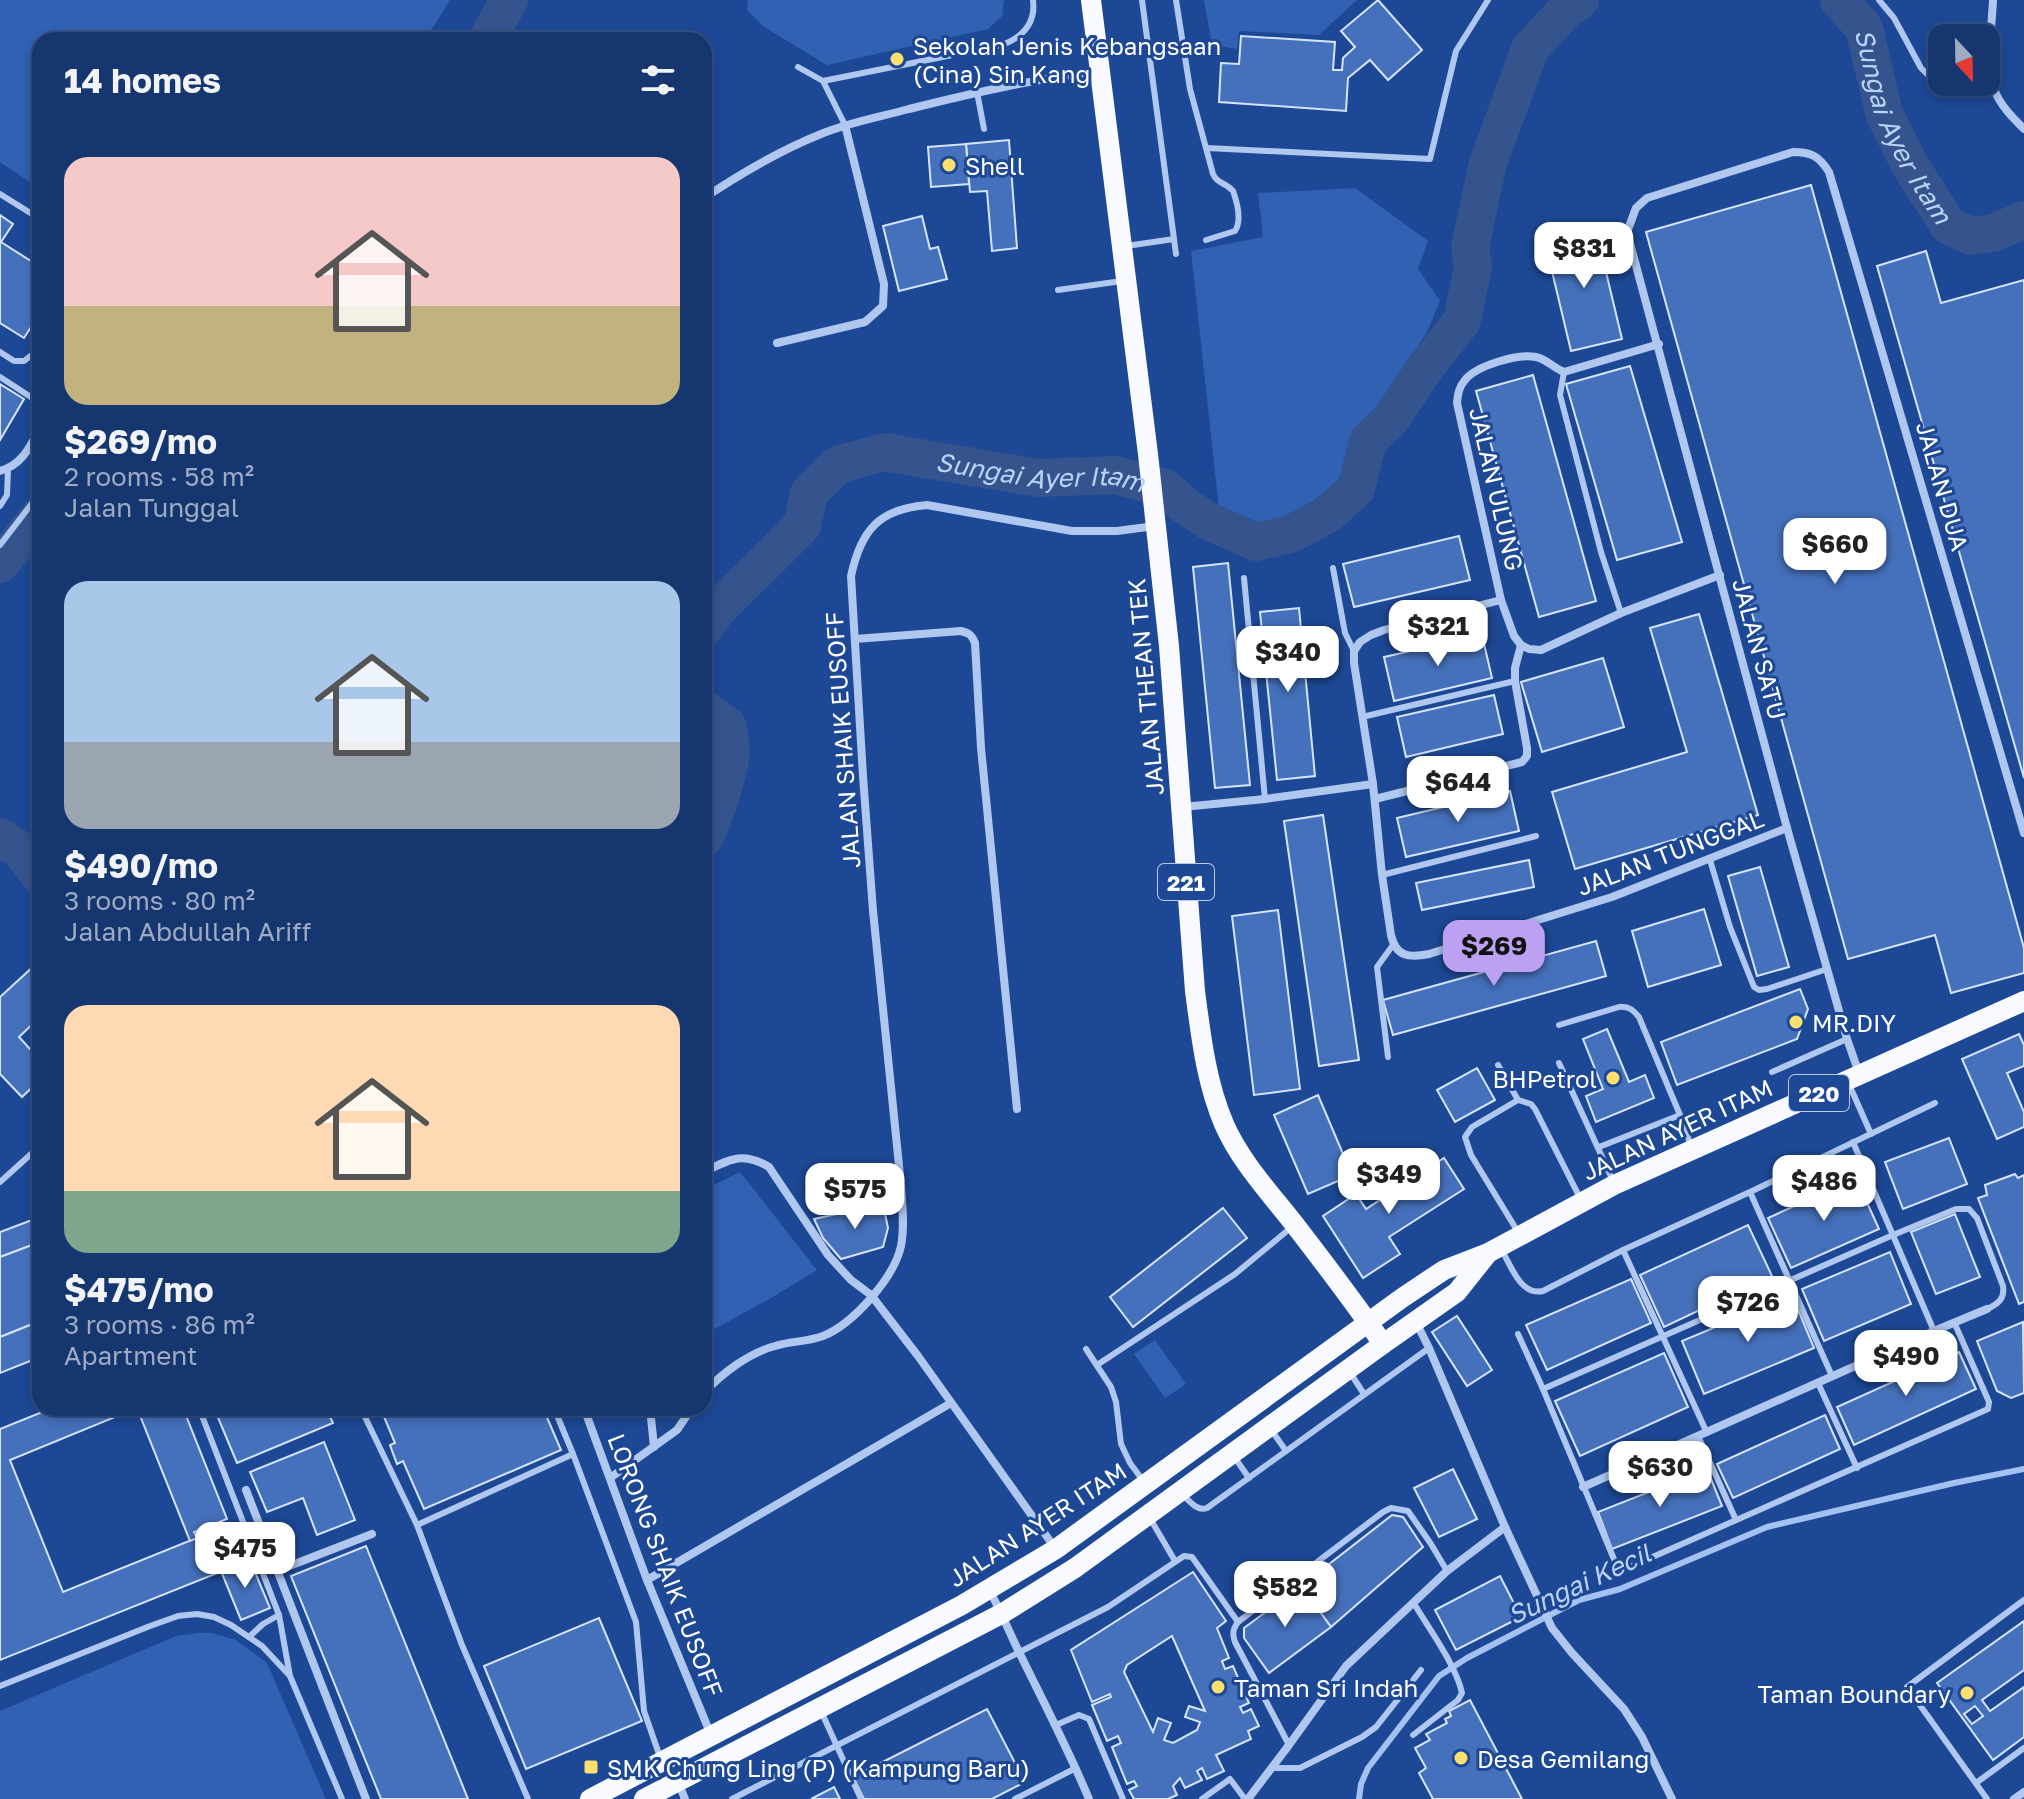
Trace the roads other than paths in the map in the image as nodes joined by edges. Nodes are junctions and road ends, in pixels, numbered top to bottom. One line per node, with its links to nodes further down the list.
1 (1033, 0): 12 (lane)
2 (1091, 0): 10 (main road, JALAN THEAN TEK / 221)
3 (1142, 0): 23 (lane)
4 (1176, 0): 18 (lane)
5 (1488, 0): 18 (lane)
6 (1879, 0): 11 (lane)
7 (1993, 0): 8 (street)
8 (1992, 24)
9 (798, 67): 12 (lane)
10 (1101, 71): 13 (street); 25 (main road, JALAN THEAN TEK / 221)
11 (1928, 75)
12 (823, 81): 15 (lane)
13 (977, 92): 15 (street); 16 (lane)
14 (1998, 96): 17 (street)
15 (845, 125): 19 (street); 29 (street)
16 (984, 129)
17 (2024, 129)
18 (1207, 148): 24 (lane)
19 (712, 193)
20 (0, 194): 21 (lane)
21 (32, 214)
22 (1627, 232): 30 (street, JALAN SATU); 57 (street, JALAN DUA)
23 (1174, 239): 25 (lane); 26 (lane)
24 (1206, 240)
25 (1121, 246): 27 (main road, JALAN THEAN TEK / 221)
26 (1176, 254)
27 (1125, 280): 28 (lane); 40 (main road, JALAN THEAN TEK / 221)
28 (1058, 290)
29 (777, 343)
30 (1659, 344): 33 (street); 43 (street, JALAN SATU)
31 (0, 352): 32 (lane)
32 (32, 355)
33 (1564, 372): 45 (street, JALAN ULUNG); 46 (lane)
34 (0, 377): 35 (lane)
35 (32, 398)
36 (32, 443): 37 (street)
37 (4, 470): 39 (lane)
38 (32, 503): 41 (lane)
39 (0, 506)
40 (1156, 519): 47 (street, JALAN SHAIK EUSOFF); 55 (main road, JALAN THEAN TEK / 221)
41 (0, 545)
42 (1333, 568): 49 (lane)
43 (1720, 575): 46 (street); 56 (street, JALAN SATU)
44 (1244, 578): 53 (lane)
45 (1501, 600): 48 (street, JALAN ULUNG); 49 (street)
46 (1621, 613): 48 (street)
47 (855, 639): 73 (street); 91 (street, JALAN SHAIK EUSOFF)
48 (1521, 645): 50 (street)
49 (1354, 651): 51 (street)
50 (1515, 681): 51 (lane); 54 (street)
51 (1362, 717): 52 (street)
52 (1373, 784): 53 (street); 54 (street)
53 (1265, 799): 55 (street)
54 (1375, 799): 60 (street)
55 (1182, 807): 85 (main road, JALAN THEAN TEK / 221)
56 (1787, 828): 59 (street, JALAN TUNGGAL); 62 (street, JALAN SATU)
57 (2024, 833)
58 (1536, 836): 60 (lane)
59 (1710, 860): 61 (street, JALAN TUNGGAL); 62 (lane)
60 (1382, 875): 61 (street)
61 (1393, 945): 66 (lane)
62 (1827, 969): 65 (street, JALAN SATU)
63 (2024, 1001): 70 (main road, JALAN AYER ITAM / 220)
64 (1559, 1025): 74 (lane)
65 (1847, 1039): 69 (lane); 70 (street, JALAN SATU)
66 (1388, 1057)
67 (1559, 1063): 77 (lane)
68 (1498, 1065): 71 (lane)
69 (1772, 1072)
70 (1854, 1077): 75 (lane); 78 (main road, JALAN AYER ITAM / 220)
71 (1518, 1100): 84 (lane); 87 (lane)
72 (1935, 1103): 75 (lane)
73 (1017, 1109)
74 (1680, 1115): 77 (lane); 78 (lane)
75 (1871, 1134): 76 (lane)
76 (1853, 1142): 83 (lane); 86 (lane)
77 (1599, 1147): 82 (lane)
78 (1692, 1150): 82 (main road, JALAN AYER ITAM / 220)
79 (32, 1153): 81 (lane)
80 (712, 1168): 91 (street)
81 (0, 1182)
82 (1614, 1185): 84 (main road, JALAN AYER ITAM / 220)
83 (1750, 1192): 89 (lane); 90 (lane)
84 (1582, 1202): 87 (main road, JALAN AYER ITAM / 220)
85 (1295, 1225): 94 (main road, JALAN THEAN TEK / 221); 102 (lane)
86 (1893, 1235): 90 (lane); 92 (lane); 96 (lane)
87 (1520, 1236): 88 (main road, JALAN AYER ITAM / 220)
88 (1494, 1250): 89 (lane); 93 (main road, JALAN AYER ITAM / 220); 94 (main road, JALAN AYER ITAM / 220)
89 (1623, 1250): 98 (lane)
90 (1789, 1281): 98 (lane); 104 (lane)
91 (871, 1295): 106 (street); 109 (street)
92 (1987, 1309): 95 (street)
93 (1415, 1321): 99 (main road, JALAN AYER ITAM / 220); 100 (street)
94 (1368, 1322): 99 (main road, 221); 125 (main road, JALAN AYER ITAM)
95 (1954, 1322): 96 (street); 122 (lane)
96 (1934, 1331): 104 (street)
97 (1518, 1334): 107 (lane)
98 (1662, 1336): 107 (lane); 117 (lane)
99 (1383, 1344): 103 (main road, JALAN AYER ITAM)
100 (1429, 1348): 108 (lane); 132 (street)
101 (1086, 1349): 102 (lane)
102 (1097, 1365): 125 (lane)
103 (1348, 1370): 108 (lane); 116 (main road, JALAN AYER ITAM)
104 (1832, 1376): 105 (street)
105 (1818, 1383): 117 (street); 122 (lane)
106 (712, 1386)
107 (1543, 1389): 126 (lane)
108 (1364, 1394): 119 (lane)
109 (951, 1403): 134 (street); 138 (street)
110 (202, 1416): 143 (lane)
111 (362, 1416): 131 (lane)
112 (557, 1416): 120 (lane)
113 (587, 1416): 123 (street, LORONG SHAIK EUSOFF)
114 (651, 1416): 118 (street)
115 (687, 1416): 118 (street)
116 (1269, 1427): 119 (lane); 121 (main road, JALAN AYER ITAM)
117 (1702, 1434): 126 (street); 130 (lane)
118 (654, 1447): 123 (street)
119 (1286, 1451): 124 (lane)
120 (573, 1454): 131 (lane); 157 (lane)
121 (1232, 1454): 124 (lane); 128 (main road, JALAN AYER ITAM)
122 (1857, 1468): 130 (lane)
123 (610, 1478): 138 (street, LORONG SHAIK EUSOFF)
124 (1249, 1478): 128 (lane)
125 (1146, 1485): 134 (main road, JALAN AYER ITAM)
126 (1583, 1487): 130 (lane)
127 (246, 1490): 136 (street)
128 (1179, 1492): 129 (main road, JALAN AYER ITAM)
129 (1148, 1515): 135 (lane); 142 (main road, JALAN AYER ITAM)
130 (1736, 1520)
131 (417, 1525): 165 (lane)
132 (1505, 1527): 137 (street); 175 (street)
133 (372, 1534): 136 (street)
134 (1056, 1549): 139 (main road, JALAN AYER ITAM)
135 (1175, 1561): 144 (lane); 146 (lane)
136 (279, 1570): 164 (street)
137 (1447, 1571): 141 (street); 144 (lane)
138 (647, 1580): 153 (street, LORONG SHAIK EUSOFF)
139 (989, 1590): 142 (street); 153 (main road, JALAN AYER ITAM)
140 (2024, 1600): 160 (lane)
141 (1413, 1602): 152 (lane); 155 (street)
142 (1003, 1613): 146 (street); 150 (main road, JALAN AYER ITAM)
143 (279, 1615): 145 (lane); 148 (lane)
144 (1238, 1622): 155 (lane)
145 (249, 1637): 148 (lane); 149 (lane)
146 (1019, 1654): 151 (street); 154 (lane)
147 (1421, 1670): 159 (lane)
148 (290, 1676): 163 (lane)
149 (0, 1686)
150 (819, 1707): 154 (lane); 161 (main road, JALAN AYER ITAM)
151 (1056, 1725): 158 (street); 172 (lane)
152 (1413, 1735)
153 (711, 1736): 157 (main road, JALAN AYER ITAM)
154 (835, 1745): 168 (lane); 169 (lane)
155 (1289, 1745): 159 (street)
156 (2024, 1748): 160 (lane)
157 (662, 1761): 166 (main road, JALAN AYER ITAM)
158 (1076, 1768): 170 (lane); 171 (street)
159 (1272, 1768): 174 (street)
160 (1976, 1783): 176 (lane)
161 (682, 1791): 167 (main road, JALAN AYER ITAM)
162 (2024, 1792): 177 (street)
163 (342, 1799)
164 (366, 1799)
165 (528, 1799)
166 (590, 1799)
167 (644, 1799)
168 (732, 1799)
169 (861, 1799)
170 (1015, 1799)
171 (1089, 1799)
172 (1123, 1799)
173 (1202, 1799): 174 (lane)
174 (1246, 1799)
175 (1672, 1799)
176 (1987, 1799)
177 (2014, 1799)

